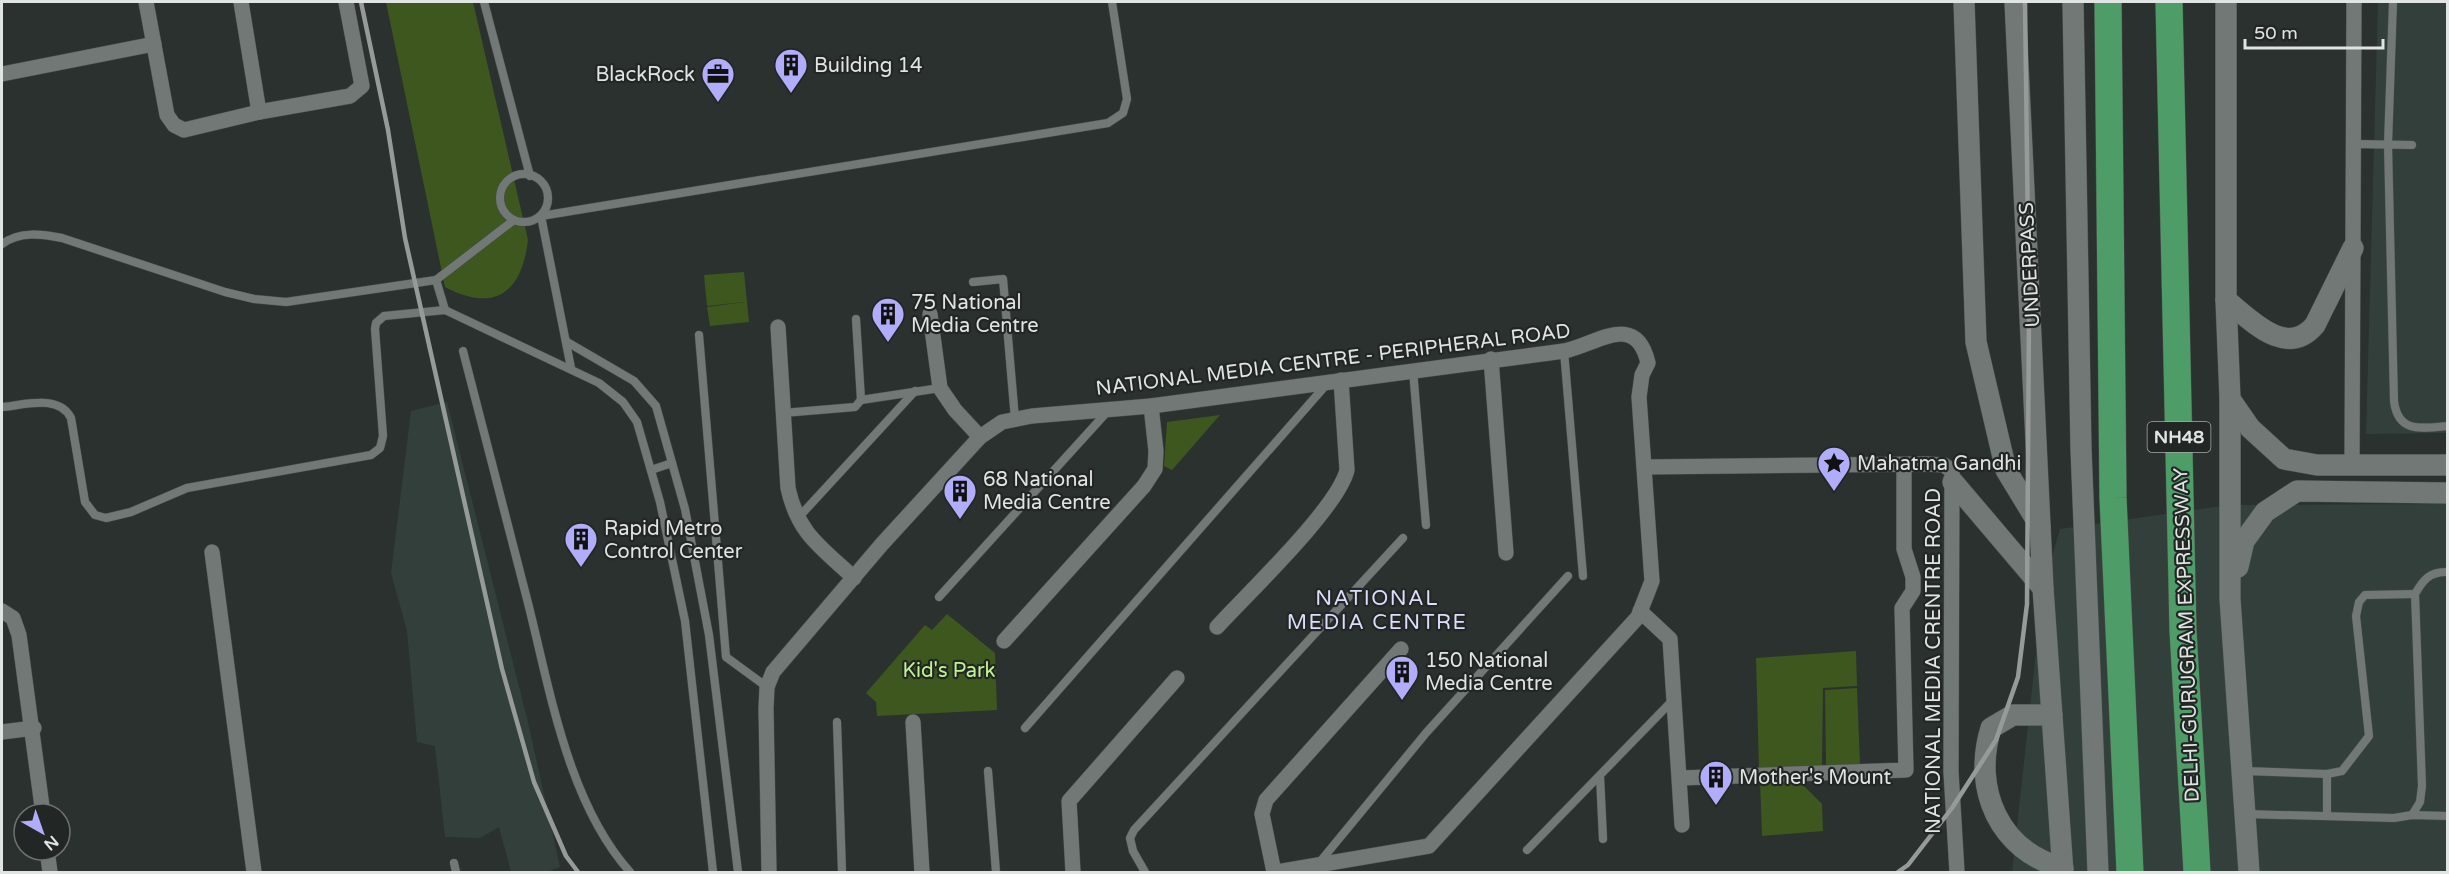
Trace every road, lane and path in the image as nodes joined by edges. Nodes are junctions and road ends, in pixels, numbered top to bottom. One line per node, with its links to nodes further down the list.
1 (146, 2): 14 (street)
2 (241, 2): 16 (street)
3 (346, 2): 16 (street)
4 (484, 2): 20 (lane)
5 (1112, 2): 21 (lane)
6 (1964, 2): 61 (main road)
7 (2015, 2): 61 (main road, UNDERPASS)
8 (2073, 2): 116 (main road)
9 (2108, 2): 117 (highway)
10 (2169, 2): 118 (highway, DELHI-GURUGRAM EXPRESSWAY / NH48)
11 (2226, 2): 27 (main road)
12 (2354, 2): 17 (street)
13 (2393, 2): 18 (lane)
14 (154, 44): 15 (street); 16 (street)
15 (2, 74)
16 (259, 112)
17 (2354, 144): 18 (lane); 24 (street)
18 (2388, 144): 19 (lane); 49 (lane)
19 (2412, 145)
20 (530, 176): 21 (lane); 22 (lane)
21 (541, 216): 22 (lane); 33 (lane)
22 (514, 220): 25 (lane)
23 (2, 244): 25 (lane)
24 (2353, 248): 27 (main road); 53 (street)
25 (436, 280): 28 (lane)
26 (974, 282): 48 (lane)
27 (2226, 300): 42 (main road)
28 (445, 310): 37 (lane); 45 (lane)
29 (930, 314): 40 (street)
30 (856, 319): 43 (lane)
31 (778, 327): 47 (street)
32 (699, 335): 79 (lane)
33 (567, 342): 37 (lane); 51 (lane)
34 (463, 351): 105 (lane)
35 (1564, 351): 36 (street, NATIONAL MEDIA CENTRE - PERIPHERAL ROAD); 55 (street, NATIONAL MEDIA CENTRE - PERIPHERAL ROAD); 67 (lane)
36 (1491, 359): 38 (street, NATIONAL MEDIA CENTRE - PERIPHERAL ROAD); 64 (street)
37 (571, 368): 56 (lane)
38 (1413, 370): 39 (street, NATIONAL MEDIA CENTRE - PERIPHERAL ROAD); 60 (lane)
39 (1335, 381): 44 (street, NATIONAL MEDIA CENTRE - PERIPHERAL ROAD); 75 (street); 85 (lane)
40 (940, 387): 41 (lane); 50 (street)
41 (915, 392): 43 (lane); 59 (lane)
42 (2230, 399): 53 (main road); 72 (main road)
43 (861, 400): 47 (lane)
44 (1151, 406): 46 (street, NATIONAL MEDIA CENTRE - PERIPHERAL ROAD); 76 (street)
45 (2, 407)
46 (1108, 411): 48 (street, NATIONAL MEDIA CENTRE - PERIPHERAL ROAD); 71 (lane)
47 (783, 413): 59 (street)
48 (1015, 419): 50 (street, NATIONAL MEDIA CENTRE - PERIPHERAL ROAD)
49 (2448, 426)
50 (980, 438): 68 (street, NATIONAL MEDIA CENTRE - PERIPHERAL ROAD)
51 (672, 463): 56 (lane); 107 (lane)
52 (1904, 465): 55 (street, NATIONAL MEDIA CRENTRE ROAD); 57 (street, NATIONAL MEDIA CRENTRE ROAD); 91 (street)
53 (2352, 465): 54 (main road)
54 (2448, 465)
55 (1644, 468): 74 (street, NATIONAL MEDIA CENTRE - PERIPHERAL ROAD)
56 (651, 470): 106 (lane)
57 (1953, 482): 69 (main road); 115 (street, NATIONAL MEDIA CRENTRE ROAD)
58 (2448, 493): 72 (main road)
59 (797, 519): 68 (street)
60 (1426, 525)
61 (2042, 529): 69 (main road, UNDERPASS)
62 (1402, 538): 113 (lane)
63 (212, 552): 103 (street)
64 (1506, 553)
65 (2448, 572): 70 (lane)
66 (1568, 576): 101 (lane)
67 (1583, 576)
68 (854, 578): 79 (street, NATIONAL MEDIA CENTRE - PERIPHERAL ROAD)
69 (2043, 588): 81 (main road, UNDERPASS)
70 (2415, 594): 89 (lane); 94 (lane)
71 (939, 597)
72 (2230, 599): 88 (main road)
73 (2, 611): 84 (street)
74 (1640, 611): 80 (street); 101 (street, NATIONAL MEDIA CENTRE - PERIPHERAL ROAD)
75 (1217, 627)
76 (1004, 641)
77 (1401, 649): 114 (street)
78 (1177, 678): 112 (street)
79 (767, 687): 108 (street)
80 (1674, 699): 90 (lane); 91 (street)
81 (2052, 715): 102 (main road, UNDERPASS); 102 (main road)
82 (837, 722): 109 (lane)
83 (914, 722): 110 (street)
84 (34, 728): 86 (street); 92 (street)
85 (1025, 728)
86 (2, 732)
87 (988, 771): 111 (lane)
88 (2240, 771): 89 (lane); 93 (main road)
89 (2327, 774): 95 (lane)
90 (1600, 776): 98 (lane); 99 (lane)
91 (1680, 778): 97 (street)
92 (42, 802)
93 (2244, 814): 95 (lane); 119 (main road)
94 (2412, 815): 95 (lane); 96 (lane)
95 (2327, 816)
96 (2448, 816)
97 (1682, 825)
98 (1603, 839)
99 (1527, 850)
100 (454, 863): 104 (lane)
101 (1316, 866): 114 (street, NATIONAL MEDIA CENTRE - PERIPHERAL ROAD)
102 (2063, 870)
103 (254, 873)
104 (456, 873)
105 (630, 873)
106 (712, 873)
107 (738, 873)
108 (769, 873)
109 (842, 873)
110 (922, 873)
111 (996, 873)
112 (1073, 873)
113 (1145, 873)
114 (1276, 873)
115 (1957, 873)
116 (2098, 873)
117 (2130, 873)
118 (2197, 873)
119 (2249, 873)

